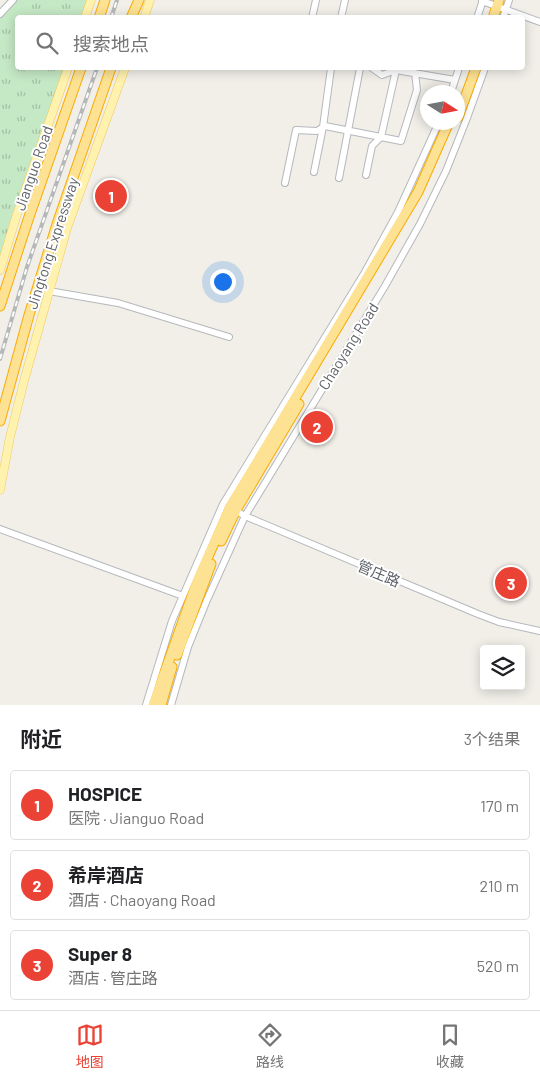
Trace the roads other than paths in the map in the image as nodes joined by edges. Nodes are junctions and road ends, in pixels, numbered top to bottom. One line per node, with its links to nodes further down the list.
1 (13, 0): 12 (street)
2 (91, 0): 13 (main road)
3 (105, 0): 14 (highway)
4 (135, 0): 15 (highway)
5 (139, 0): 16 (highway)
6 (150, 0): 17 (main road)
7 (316, 0): 18 (street)
8 (345, 0): 19 (street)
9 (509, 0): 11 (street)
10 (483, 1): 11 (street); 20 (street)
11 (497, 4): 21 (highway); 22 (street)
12 (0, 14)
13 (86, 15)
14 (100, 15)
15 (131, 15)
16 (132, 15)
17 (145, 15)
18 (313, 15)
19 (342, 15)
20 (478, 15)
21 (489, 15)
22 (523, 15)
23 (525, 16): 24 (street)
24 (540, 22)
25 (67, 70): 54 (main road, Jianguo Road)
26 (80, 70): 56 (highway, Jingtong Expressway)
27 (110, 70): 58 (highway, Jingtong Expressway)
28 (124, 70): 55 (main road)
29 (331, 70): 44 (street)
30 (360, 70): 45 (street)
31 (375, 70): 32 (street)
32 (392, 70)
33 (394, 70): 49 (street)
34 (399, 70): 39 (street)
35 (458, 70): 40 (street)
36 (469, 70): 42 (highway)
37 (475, 70): 43 (highway)
38 (484, 70): 61 (street, Chaoyang Road)
39 (415, 73): 40 (street); 49 (street)
40 (455, 80): 41 (street)
41 (453, 85)
42 (464, 85)
43 (465, 98)
44 (323, 127): 45 (street); 50 (street); 53 (street)
45 (348, 130): 49 (street); 52 (street)
46 (435, 130): 60 (street, Chaoyang Road)
47 (445, 130): 60 (highway, Chaoyang Road)
48 (451, 130): 60 (highway, Chaoyang Road)
49 (381, 137): 51 (street)
50 (314, 172)
51 (366, 175)
52 (339, 178)
53 (286, 182)
54 (0, 270)
55 (49, 291): 57 (street); 59 (main road)
56 (0, 306)
57 (228, 337)
58 (0, 421)
59 (0, 490)
60 (230, 507): 61 (street, 管庄路); 63 (street, Chaoyang Road); 65 (highway, Chaoyang Road); 66 (highway, Chaoyang Road)
61 (245, 516): 64 (street, 管庄路); 67 (street, Chaoyang Road)
62 (0, 529): 63 (street)
63 (182, 596): 65 (street, Chaoyang Road)
64 (540, 631)
65 (148, 704)
66 (161, 705)
67 (170, 705)

